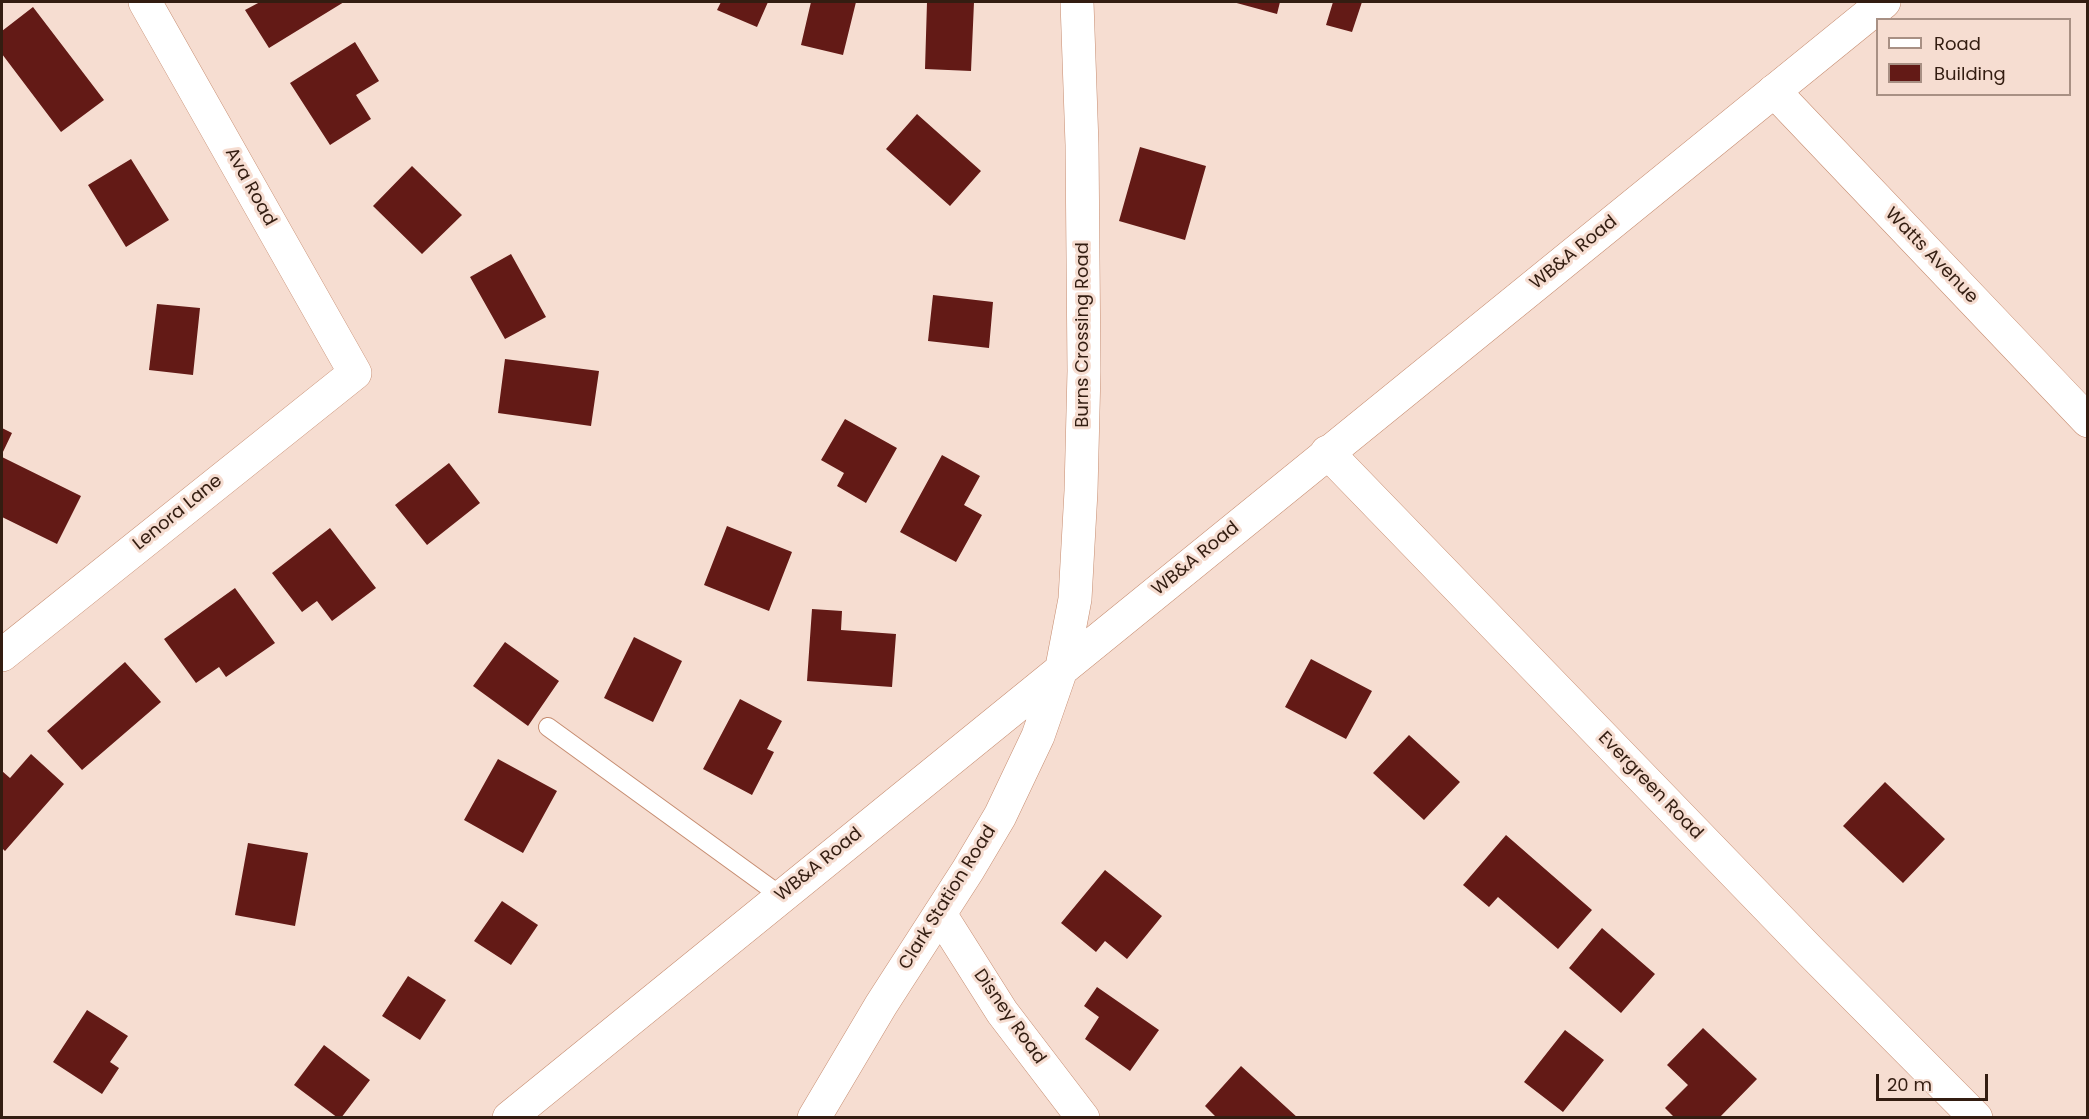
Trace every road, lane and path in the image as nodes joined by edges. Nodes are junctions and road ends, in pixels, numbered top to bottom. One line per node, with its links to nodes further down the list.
1 (145, 2): 5 (street, Ava Road)
2 (1077, 2): 9 (street, Burns Crossing Road)
3 (1884, 2): 4 (street, WB&A Road)
4 (1774, 91): 6 (street, Watts Avenue); 7 (street, WB&A Road)
5 (355, 372): 8 (street, Lenora Lane)
6 (2088, 421)
7 (1327, 452): 9 (street, WB&A Road); 16 (street, Evergreen Road)
8 (7, 641)
9 (1062, 668): 11 (street, WB&A Road); 12 (street, Clark Station Road)
10 (548, 727): 11 (lane)
11 (781, 896): 13 (street, WB&A Road)
12 (940, 914): 14 (street, Clark Station Road); 15 (street, Disney Road)
13 (509, 1118)
14 (814, 1118)
15 (1083, 1118)
16 (1976, 1118)

